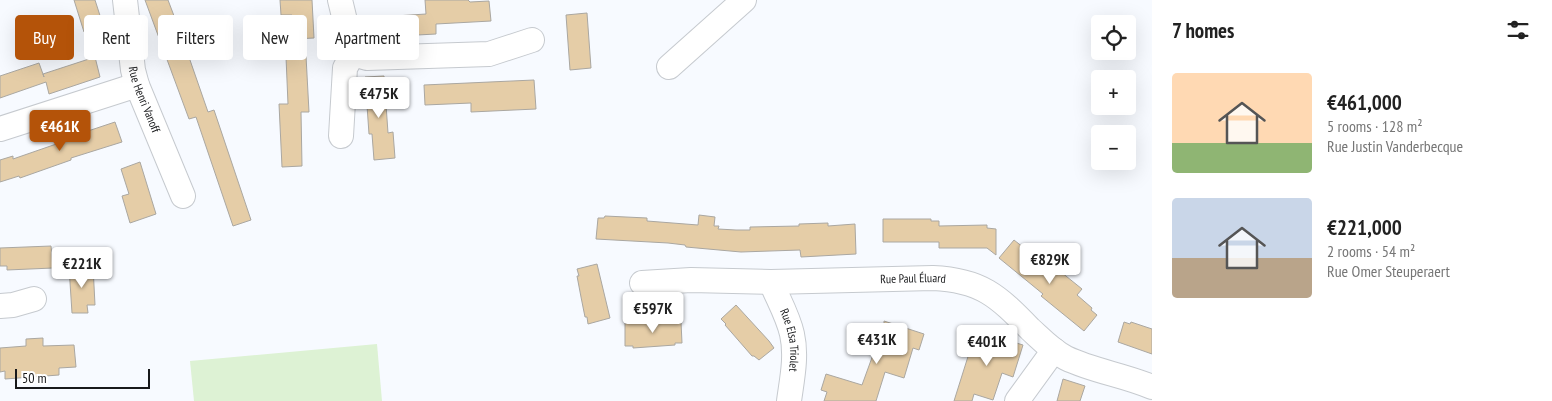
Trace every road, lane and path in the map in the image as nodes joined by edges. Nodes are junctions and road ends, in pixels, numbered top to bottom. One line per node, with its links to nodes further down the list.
1 (125, 0): 9 (street, Rue Henri Vanoff)
2 (340, 0): 4 (street)
3 (744, 0): 8 (street)
4 (343, 15)
5 (532, 40): 6 (street)
6 (419, 56)
7 (349, 60): 11 (street)
8 (669, 67)
9 (137, 85): 10 (street); 12 (street, Rue Henri Vanoff)
10 (0, 129)
11 (341, 136)
12 (183, 196)
13 (771, 282): 14 (street, Rue Paul Éluard); 17 (street, Rue Paul Éluard); 19 (street, Rue Elsa Triolet)
14 (642, 283)
15 (34, 299): 16 (street)
16 (0, 306)
17 (1054, 350): 18 (street, Rue Paul Éluard); 20 (street)
18 (1152, 387)
19 (788, 401)
20 (1017, 401)

